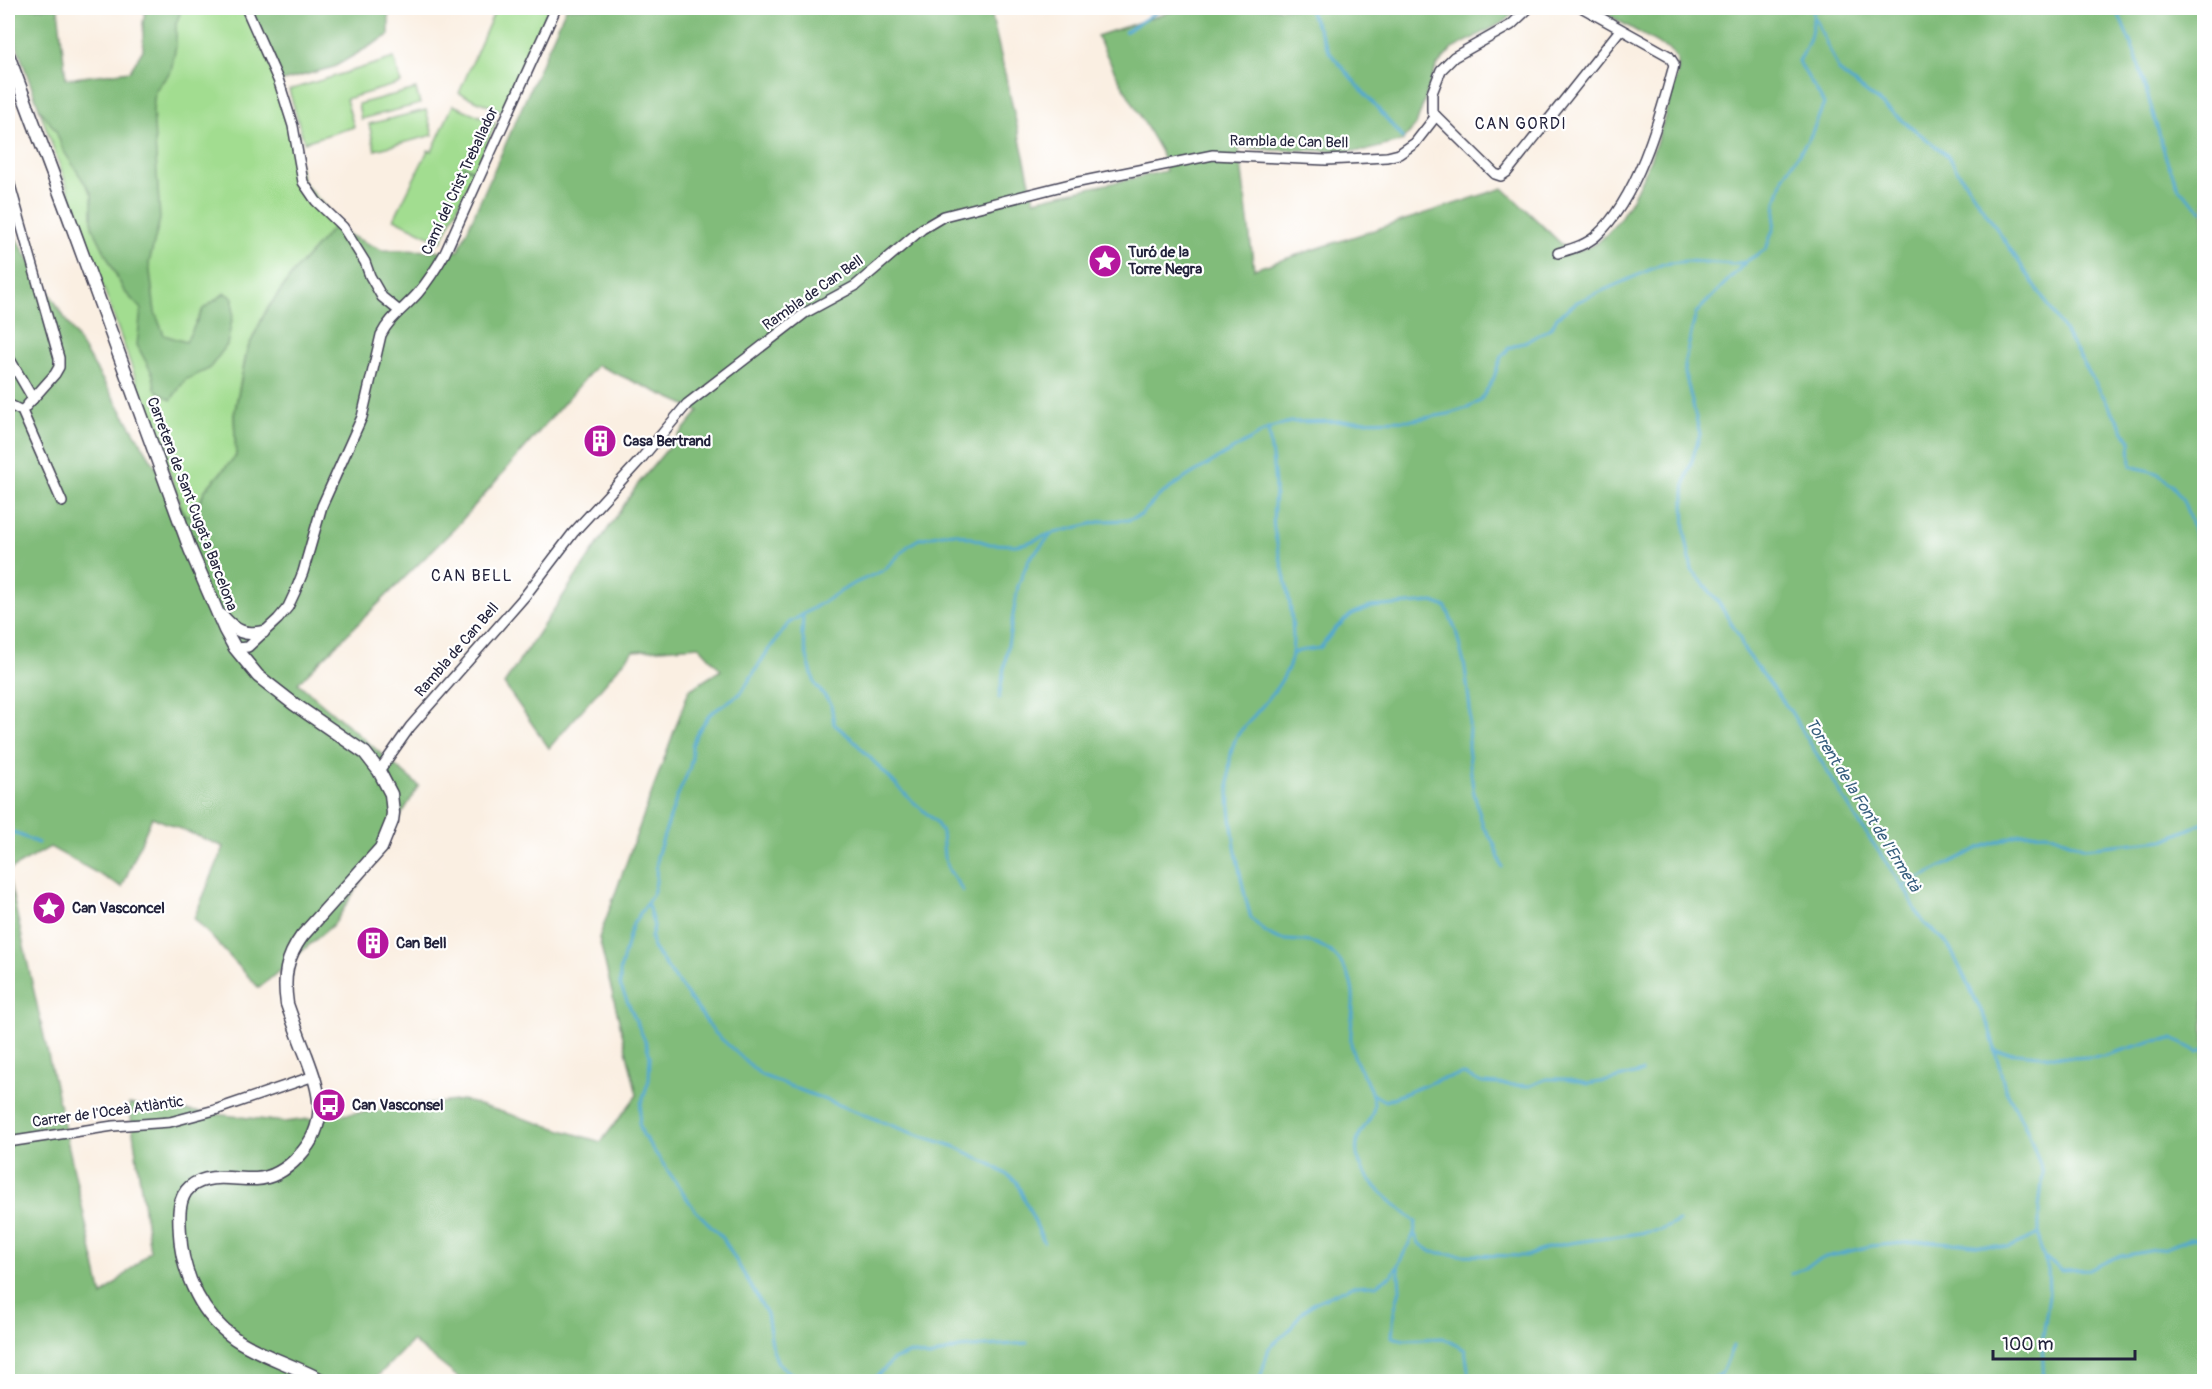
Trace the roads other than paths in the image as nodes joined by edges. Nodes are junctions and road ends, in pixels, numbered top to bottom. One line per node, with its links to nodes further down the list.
1 (246, 8): 10 (street)
2 (556, 8): 10 (street, Camí del Crist Treballador)
3 (1529, 8): 7 (street)
4 (1583, 8): 5 (street)
5 (1620, 30): 7 (street); 9 (street)
6 (8, 55): 16 (main road, Carretera de Sant Cugat a Barcelona)
7 (1436, 116): 19 (street, Rambla de Can Bell)
8 (8, 178): 12 (street)
9 (1558, 253)
10 (398, 310): 17 (street, Camí del Crist Treballador)
11 (8, 356): 12 (street)
12 (33, 399): 14 (street)
13 (8, 404): 14 (street)
14 (22, 411): 15 (street)
15 (62, 502)
16 (212, 603): 17 (main road); 18 (main road, Carretera de Sant Cugat a Barcelona)
17 (263, 632): 18 (main road)
18 (242, 647): 19 (main road, Carretera de Sant Cugat a Barcelona)
19 (379, 771): 20 (main road, Carretera de Sant Cugat a Barcelona)
20 (314, 1076): 21 (street, Carrer de l'Oceà Atlàntic); 22 (main road, Carretera de Sant Cugat a Barcelona)
21 (8, 1142)
22 (325, 1382)

